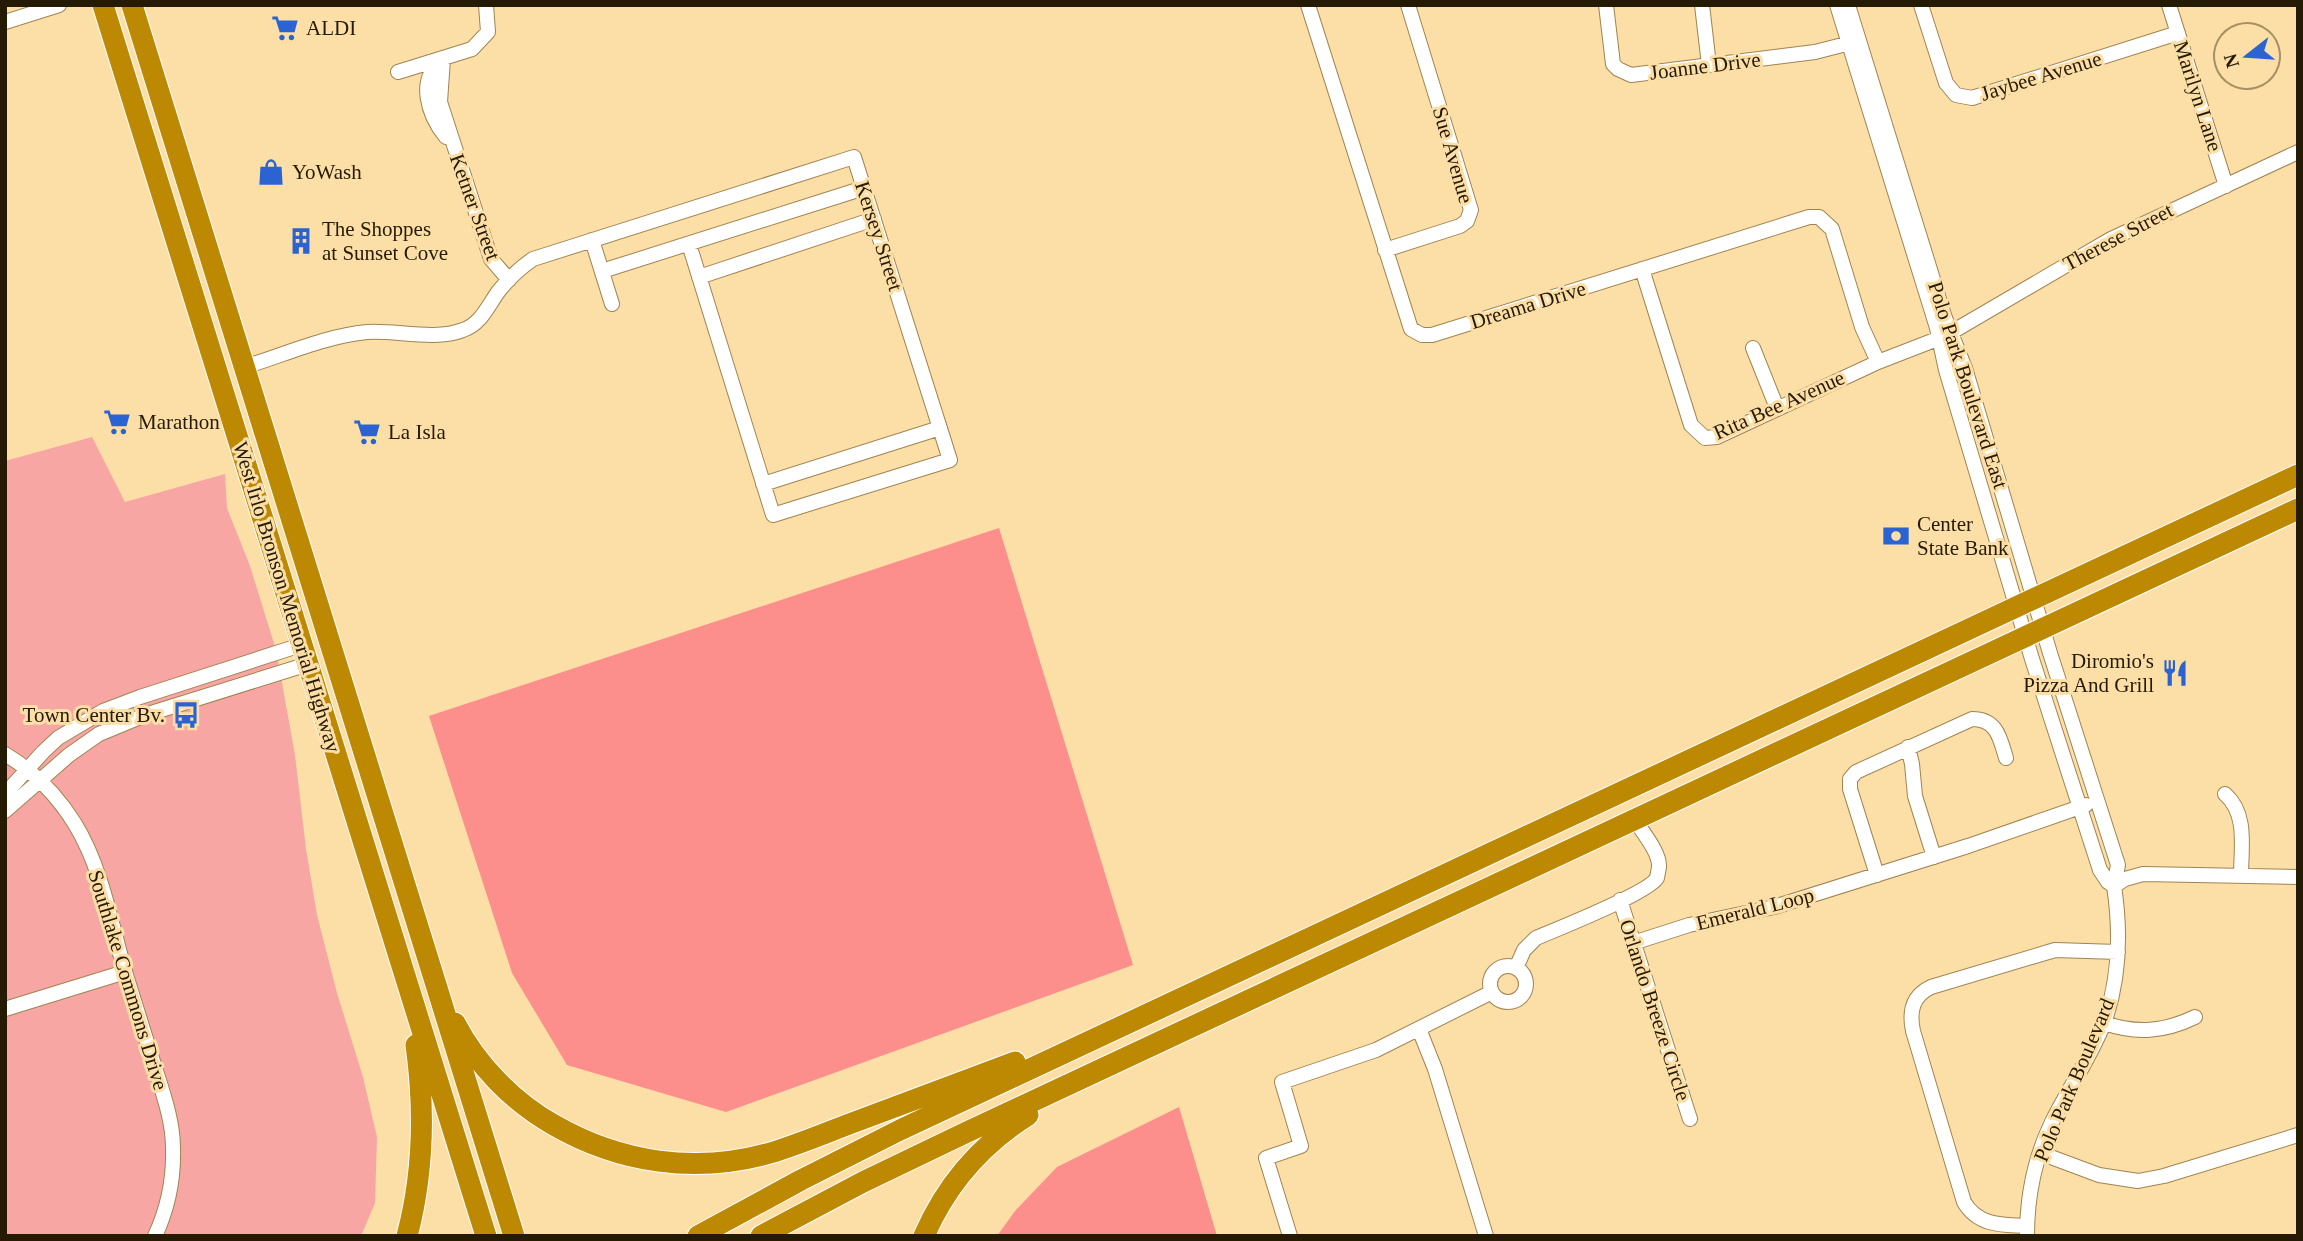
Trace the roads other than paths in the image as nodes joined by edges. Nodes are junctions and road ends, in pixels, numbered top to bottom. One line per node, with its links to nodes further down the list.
1 (59, 5): 13 (street)
2 (103, 5): 31 (highway, West Irlo Bronson Memorial Highway)
3 (131, 5): 35 (highway, West Irlo Bronson Memorial Highway)
4 (486, 5): 16 (street)
5 (1308, 5): 25 (street, Dreama Drive)
6 (1409, 5): 25 (street, Sue Avenue)
7 (1606, 5): 17 (street, Joanne Drive)
8 (1702, 5): 17 (street)
9 (1837, 5): 15 (street, Polo Park Boulevard East)
10 (1848, 5): 15 (street, Polo Park Boulevard East)
11 (1921, 5): 14 (street, Jaybee Avenue)
12 (2169, 5): 14 (street, Marilyn Lane)
13 (5, 22)
14 (2178, 33): 20 (street, Marilyn Lane)
15 (1854, 42): 17 (street, Joanne Drive); 32 (street, Polo Park Boulevard East)
16 (443, 59): 18 (street); 29 (street, Ketner Street)
17 (1709, 65)
18 (398, 72)
19 (2298, 152): 20 (street, Therese Street)
20 (2226, 186): 32 (street, Therese Street)
21 (864, 188): 22 (street, Kersey Street); 23 (street, Kersey Street); 24 (street)
22 (874, 219): 28 (street); 37 (street, Kersey Street)
23 (592, 240): 27 (street); 29 (street, Kersey Street)
24 (689, 244): 27 (street); 28 (street, Kersey Street)
25 (1385, 250): 26 (street, Dreama Drive)
26 (1642, 269): 34 (street, Dreama Drive); 36 (street, Rita Bee Avenue)
27 (602, 271): 30 (street)
28 (699, 277): 39 (street, Kersey Street)
29 (509, 280): 35 (street, Kersey Street)
30 (612, 304)
31 (203, 327): 35 (highway); 41 (highway, West Irlo Bronson Memorial Highway)
32 (1945, 335): 34 (street, Rita Bee Avenue); 42 (street, Polo Park Boulevard East)
33 (1753, 348): 36 (street)
34 (1878, 362): 36 (street, Rita Bee Avenue)
35 (244, 367): 44 (highway, West Irlo Bronson Memorial Highway)
36 (1777, 408)
37 (940, 428): 39 (street); 39 (street, Kersey Street)
38 (2298, 475): 42 (highway)
39 (763, 484)
40 (2298, 509): 43 (highway)
41 (283, 587): 44 (highway); 45 (highway, West Irlo Bronson Memorial Highway)
42 (2025, 603): 43 (street, Polo Park Boulevard); 79 (highway)
43 (2034, 633): 49 (street); 50 (street, Polo Park Boulevard); 61 (highway)
44 (332, 653): 47 (highway, West Irlo Bronson Memorial Highway)
45 (304, 655): 46 (street); 47 (highway); 48 (street); 75 (highway, West Irlo Bronson Memorial Highway)
46 (140, 697): 48 (street); 54 (street)
47 (351, 714): 70 (highway, West Irlo Bronson Memorial Highway)
48 (145, 715): 55 (street)
49 (2071, 720): 50 (street); 58 (street)
50 (2054, 727): 59 (street, Polo Park Boulevard)
51 (1908, 747): 53 (street); 62 (street); 64 (street)
52 (5, 754): 54 (street, Southlake Commons Drive)
53 (2006, 758)
54 (29, 768): 55 (street, Southlake Commons Drive); 56 (street)
55 (40, 779): 60 (street); 74 (street, Southlake Commons Drive)
56 (5, 794)
57 (2225, 794): 66 (street)
58 (2097, 801): 59 (street, Emerald Loop); 63 (street)
59 (2079, 807): 62 (street, Emerald Loop); 68 (street, Polo Park Boulevard)
60 (5, 811)
61 (1634, 820): 69 (street); 82 (highway)
62 (1934, 857): 64 (street, Emerald Loop)
63 (2118, 865): 65 (street); 68 (street)
64 (1877, 875): 71 (street, Emerald Loop)
65 (2137, 875): 66 (street); 68 (street)
66 (2241, 876): 67 (street)
67 (2298, 877)
68 (2114, 886): 72 (street, Polo Park Boulevard)
69 (1620, 900): 71 (street, Orlando Breeze Circle); 73 (street)
70 (420, 937): 79 (highway); 90 (highway)
71 (1633, 943): 83 (street, Orlando Breeze Circle)
72 (2118, 952): 80 (street, Polo Park Boulevard); 86 (street)
73 (1516, 968): 76 (street); 76 (street)
74 (125, 972): 77 (street); 87 (street, Southlake Commons Drive)
75 (408, 987): 88 (highway); 89 (highway)
76 (1492, 992): 81 (street)
77 (5, 1009)
78 (2195, 1017): 80 (street)
79 (1139, 1018): 91 (highway)
80 (2104, 1023): 85 (street, Polo Park Boulevard)
81 (1419, 1029): 94 (street); 95 (street)
82 (1184, 1031): 92 (highway); 93 (highway)
83 (1690, 1119)
84 (2298, 1135): 85 (street)
85 (2040, 1153): 86 (street, Polo Park Boulevard)
86 (2027, 1231)
87 (155, 1236)
88 (407, 1236)
89 (486, 1236)
90 (514, 1236)
91 (698, 1236)
92 (761, 1236)
93 (924, 1236)
94 (1290, 1236)
95 (1486, 1236)

